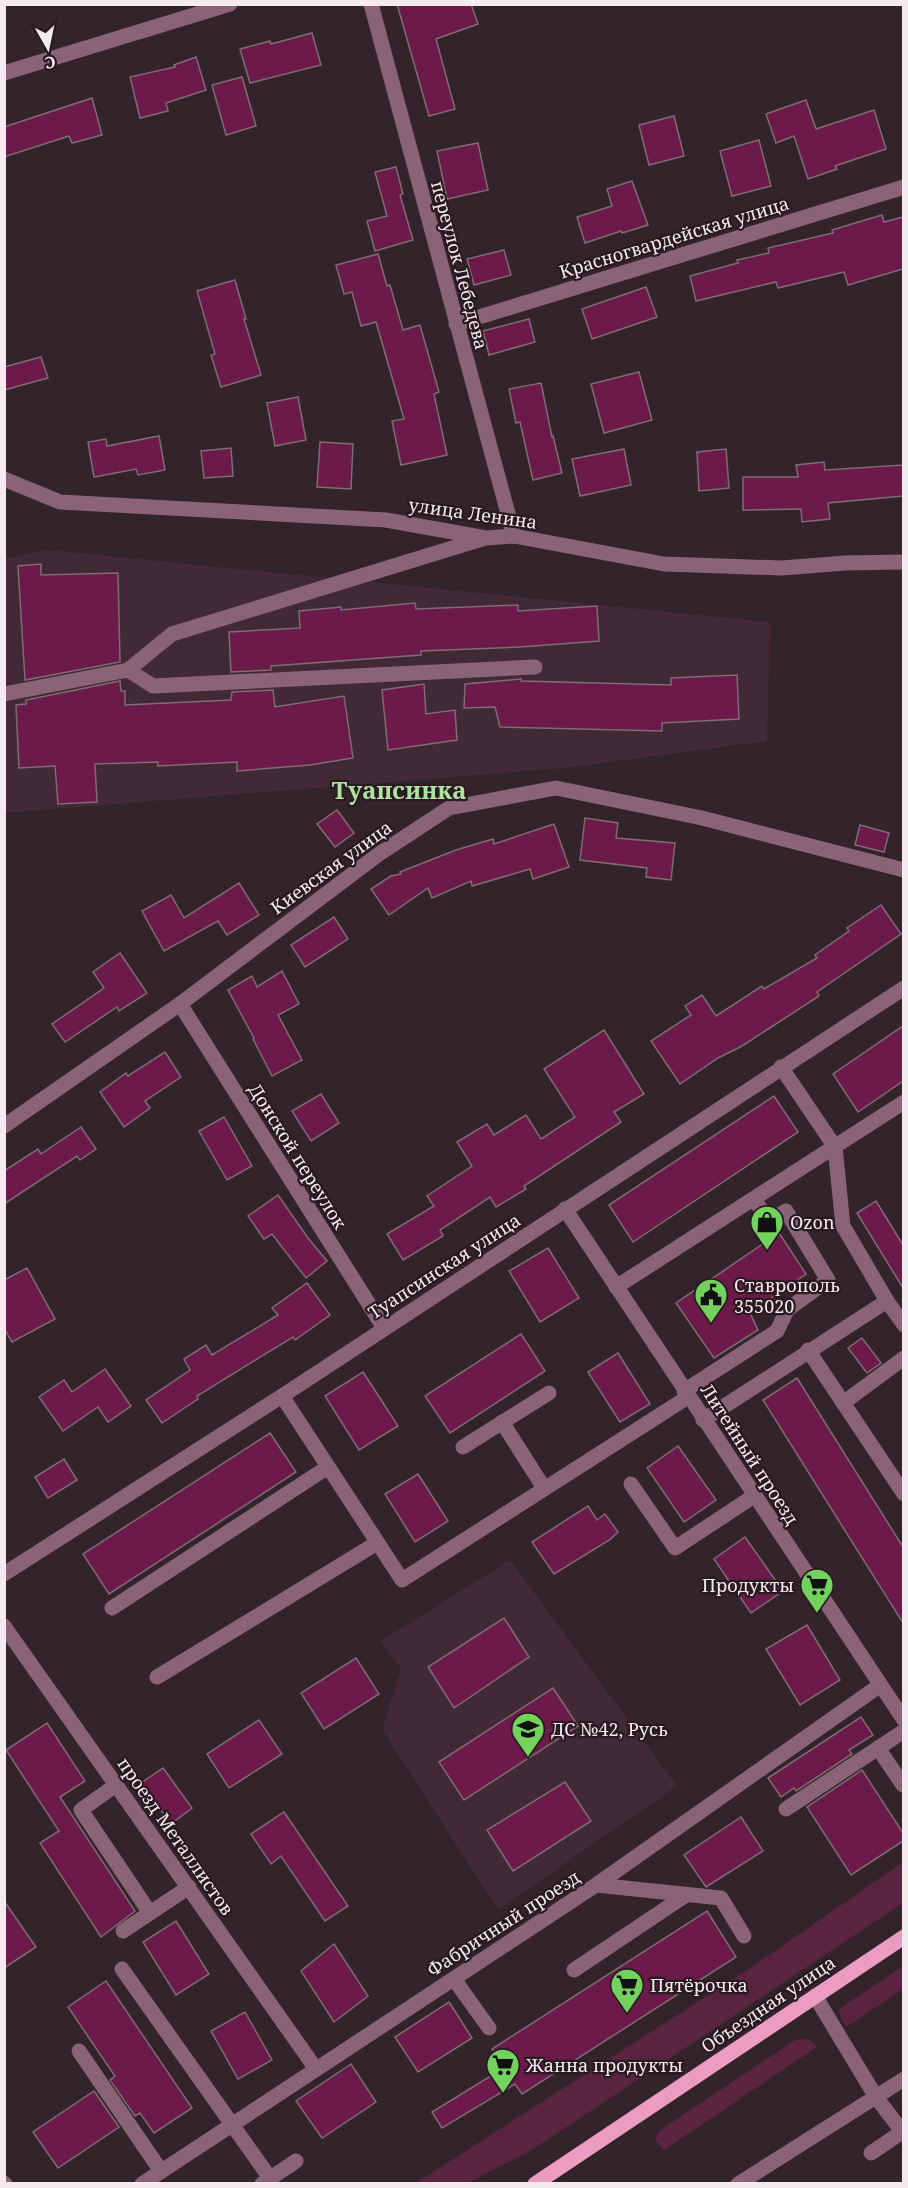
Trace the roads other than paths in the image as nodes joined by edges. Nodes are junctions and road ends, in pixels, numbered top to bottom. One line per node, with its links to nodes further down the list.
1 (230, 4): 3 (street)
2 (371, 4): 5 (street, переулок Лебедева)
3 (4, 73)
4 (903, 187): 5 (street, Красногвардейская улица)
5 (456, 324): 7 (street, переулок Лебедева)
6 (4, 479): 8 (street, улица Ленина)
7 (514, 536): 8 (street, улица Ленина); 9 (street, улица Ленина)
8 (486, 538): 11 (street)
9 (903, 562)
10 (535, 667): 11 (street)
11 (128, 670): 12 (street)
12 (4, 694)
13 (903, 870): 15 (street, Киевская улица)
14 (903, 988): 16 (street, Туапсинская улица)
15 (180, 1005): 18 (street, Киевская улица); 25 (street, Донской переулок)
16 (781, 1067): 19 (street); 21 (street, Туапсинская улица)
17 (903, 1102): 19 (street)
18 (4, 1126)
19 (835, 1147): 20 (street); 23 (street)
20 (754, 1198): 22 (street); 29 (street)
21 (565, 1209): 22 (street, Литейный проезд); 25 (street, Туапсинская улица)
22 (616, 1287): 29 (street, Литейный проезд)
23 (887, 1301): 24 (street); 26 (street)
24 (903, 1325)
25 (384, 1329): 30 (street, Туапсинская улица)
26 (808, 1350): 31 (street); 32 (street)
27 (903, 1358): 31 (street)
28 (549, 1393): 33 (street)
29 (686, 1394): 32 (street, Литейный проезд); 37 (street)
30 (282, 1396): 35 (street); 41 (street, Туапсинская улица)
31 (843, 1403): 38 (street)
32 (704, 1420): 39 (street, Литейный проезд)
33 (502, 1422): 34 (street); 37 (street)
34 (463, 1447)
35 (328, 1467): 40 (street); 42 (street)
36 (631, 1484): 39 (street)
37 (544, 1488): 40 (street)
38 (903, 1494)
39 (754, 1496): 45 (street, Литейный проезд)
40 (377, 1543): 44 (street)
41 (4, 1574)
42 (112, 1608)
43 (4, 1626): 49 (street, проезд Металлистов)
44 (157, 1677)
45 (879, 1686): 46 (street, Литейный проезд); 52 (street, Фабричный проезд)
46 (903, 1720)
47 (903, 1731): 48 (street)
48 (878, 1748): 50 (street); 51 (street)
49 (116, 1785): 53 (street, проезд Металлистов); 55 (street)
50 (903, 1785)
51 (786, 1809)
52 (596, 1884): 54 (street); 61 (street, Фабричный проезд)
53 (189, 1887): 55 (street); 65 (street, проезд Металлистов)
54 (686, 1895): 57 (street); 60 (street)
55 (150, 1913): 56 (street)
56 (123, 1931)
57 (744, 1936)
58 (903, 1937): 62 (main road, Объездная улица)
59 (122, 1969): 68 (street)
60 (574, 1970)
61 (454, 1979): 63 (street); 65 (street, Фабричный проезд)
62 (815, 1996): 67 (street); 75 (main road, Объездная улица)
63 (489, 2028)
64 (79, 2051): 72 (street)
65 (316, 2068): 68 (street, Фабричный проезд)
66 (903, 2079): 67 (street)
67 (876, 2097): 69 (street); 76 (street)
68 (232, 2124): 72 (street, Фабричный проезд); 73 (street)
69 (903, 2133): 70 (street)
70 (871, 2153)
71 (296, 2161): 73 (street)
72 (161, 2171): 74 (street, Фабричный проезд)
73 (266, 2181)
74 (142, 2184)
75 (535, 2184)
76 (738, 2184)

